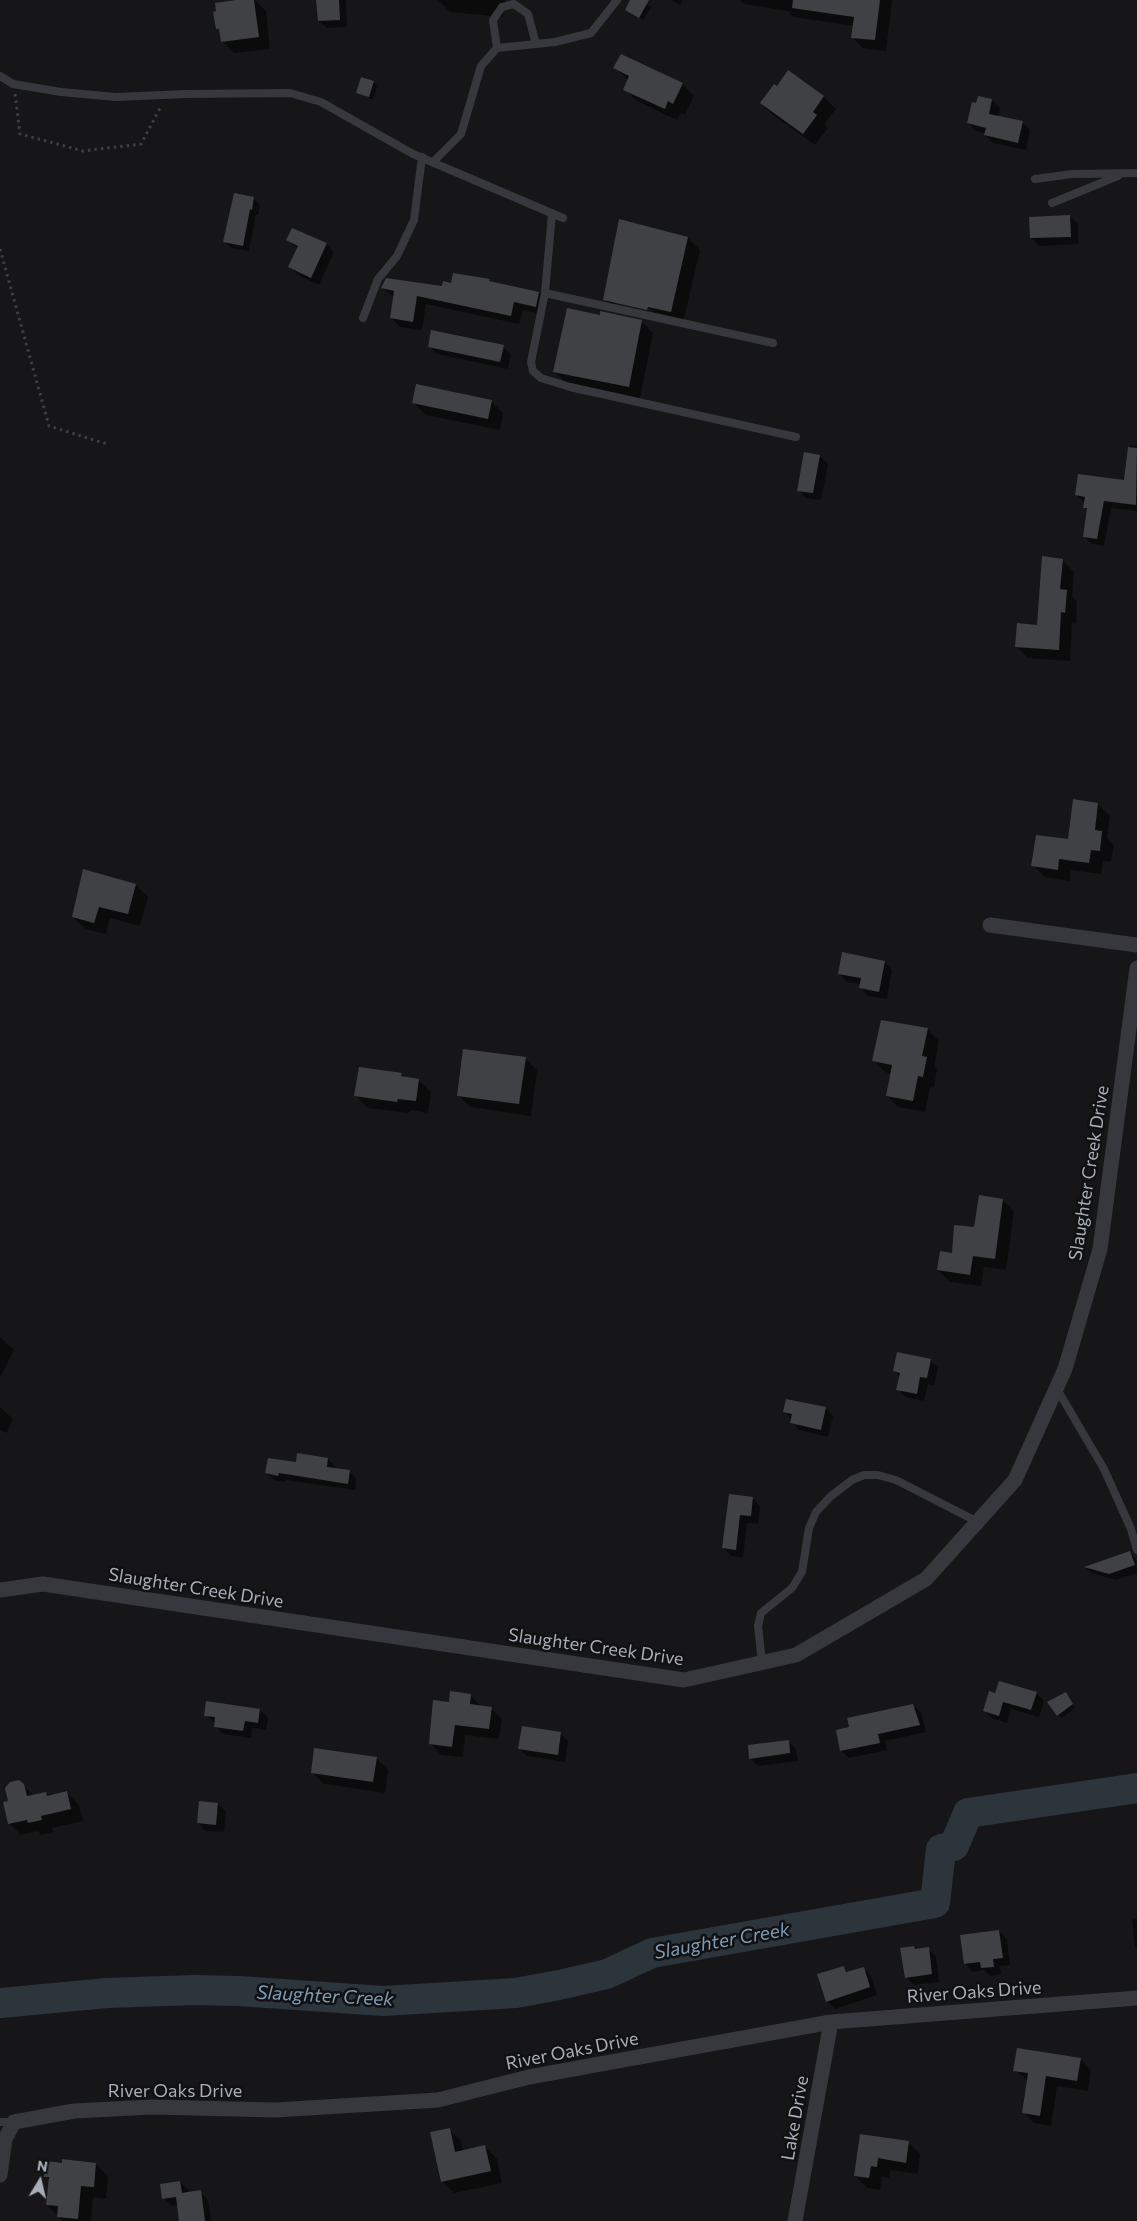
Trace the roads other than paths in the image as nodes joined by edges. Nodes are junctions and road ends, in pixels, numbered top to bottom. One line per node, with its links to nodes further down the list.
1 (617, 0): 2 (lane)
2 (536, 44): 3 (lane); 3 (lane)
3 (497, 48): 6 (lane)
4 (0, 76): 5 (lane)
5 (422, 157): 6 (lane); 14 (lane)
6 (432, 162): 11 (lane)
7 (1137, 173): 8 (lane)
8 (1122, 174): 9 (lane); 10 (lane)
9 (1034, 179)
10 (1052, 203)
11 (552, 214): 12 (lane); 13 (lane)
12 (563, 218)
13 (545, 293): 15 (lane); 16 (lane)
14 (363, 318)
15 (773, 343)
16 (796, 437)
17 (990, 926): 18 (street)
18 (1137, 945)
19 (1137, 968): 20 (street, Slaughter Creek Drive)
20 (1057, 1390): 21 (street, Slaughter Creek Drive); 22 (lane)
21 (978, 1522): 24 (street, Slaughter Creek Drive); 24 (lane)
22 (1137, 1550)
23 (0, 1590): 24 (street, Slaughter Creek Drive)
24 (762, 1662)
25 (1137, 1998): 26 (street, River Oaks Drive)
26 (831, 2022): 27 (street, River Oaks Drive); 29 (street, Lake Drive)
27 (7, 2122): 28 (street)
28 (0, 2175)
29 (795, 2221)

